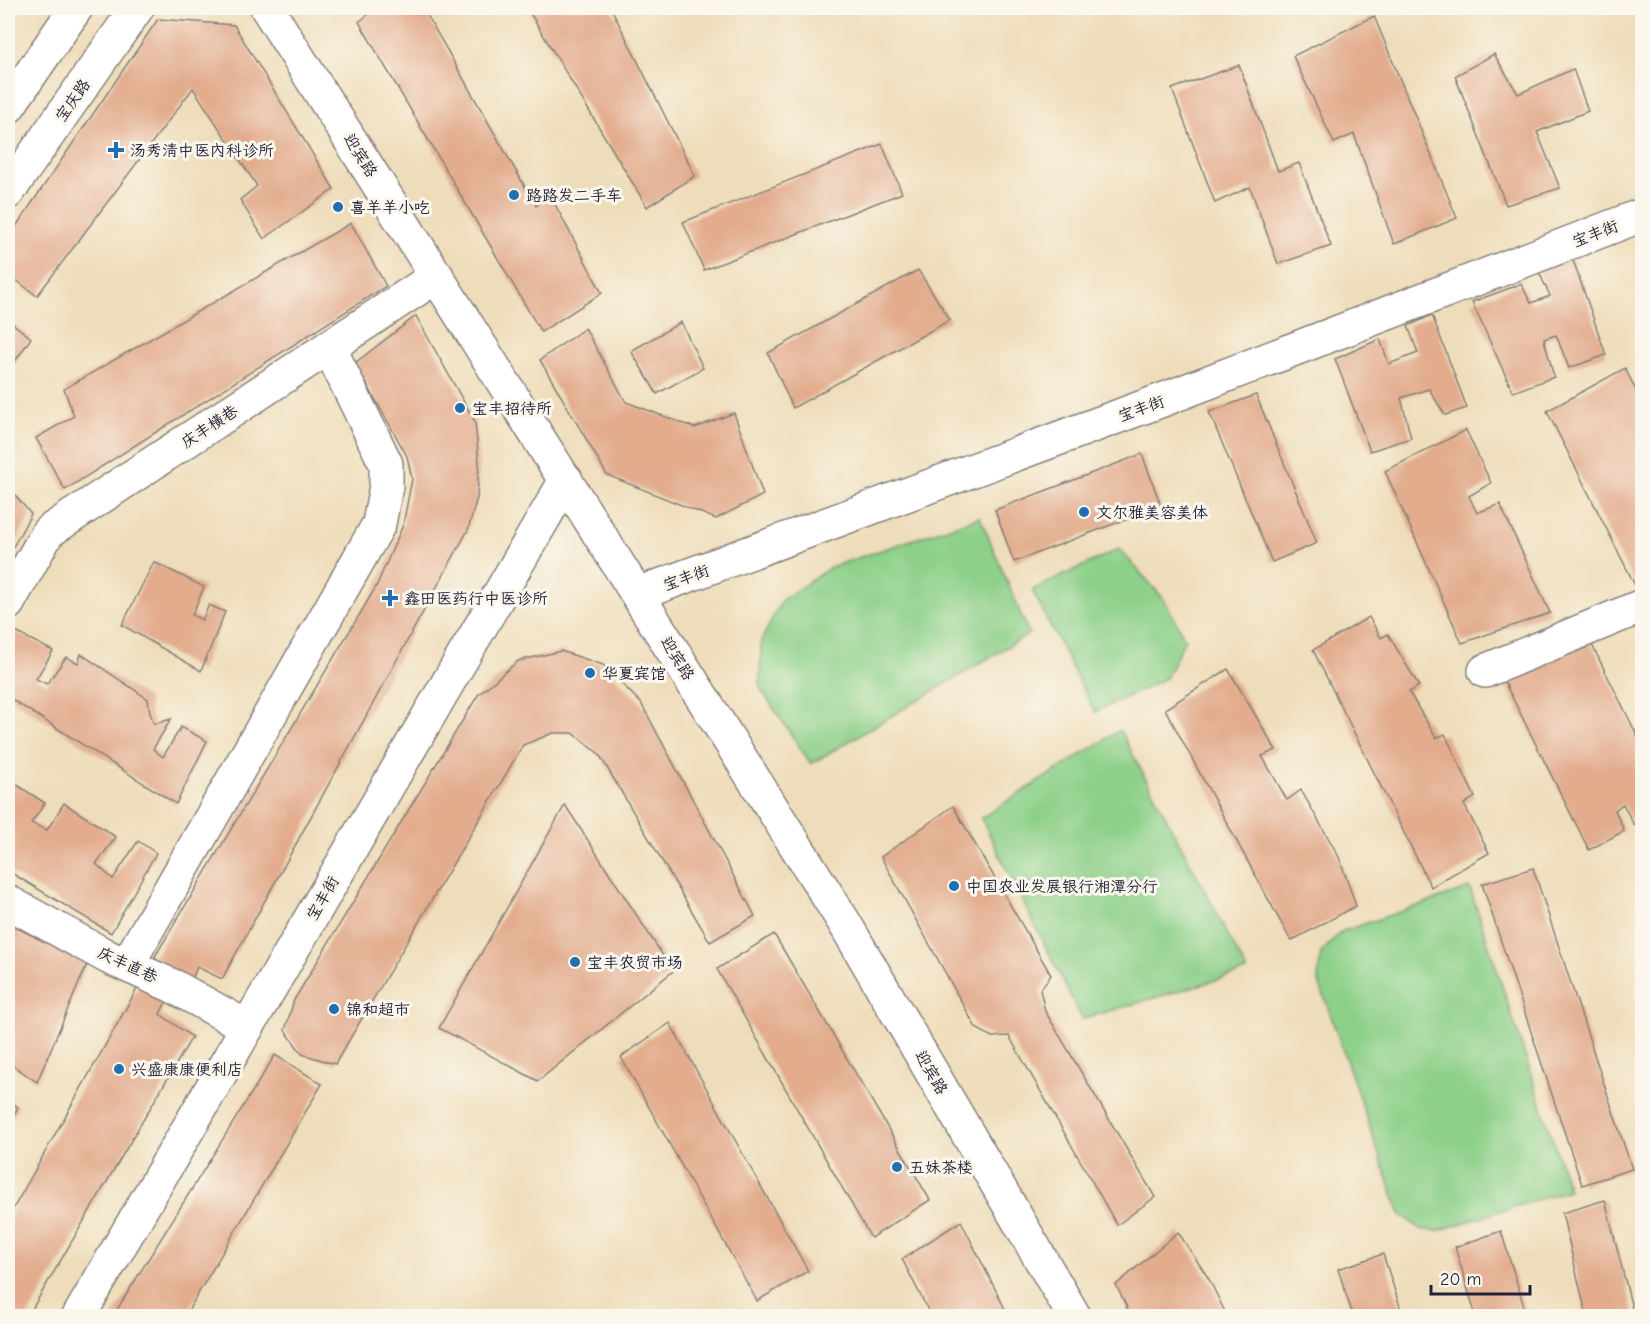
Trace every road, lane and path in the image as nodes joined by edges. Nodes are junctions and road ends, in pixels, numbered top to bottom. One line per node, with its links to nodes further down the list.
1 (76, 8): 4 (street)
2 (137, 8): 5 (street, 宝庆路)
3 (267, 8): 7 (street, 迎宾路)
4 (8, 107)
5 (8, 192)
6 (1642, 215): 10 (street, 宝丰街)
7 (437, 276): 8 (street, 庆丰横巷); 9 (street, 迎宾路)
8 (329, 347): 11 (street, 庆丰横巷); 15 (street)
9 (566, 480): 10 (street, 迎宾路); 16 (street, 宝丰街)
10 (638, 594): 18 (street, 迎宾路)
11 (8, 603)
12 (1642, 606): 13 (street)
13 (1485, 671)
14 (8, 902): 15 (street, 庆丰直巷)
15 (127, 965): 16 (street, 庆丰直巷)
16 (247, 1027): 17 (street, 宝丰街)
17 (79, 1317)
18 (1074, 1317)

